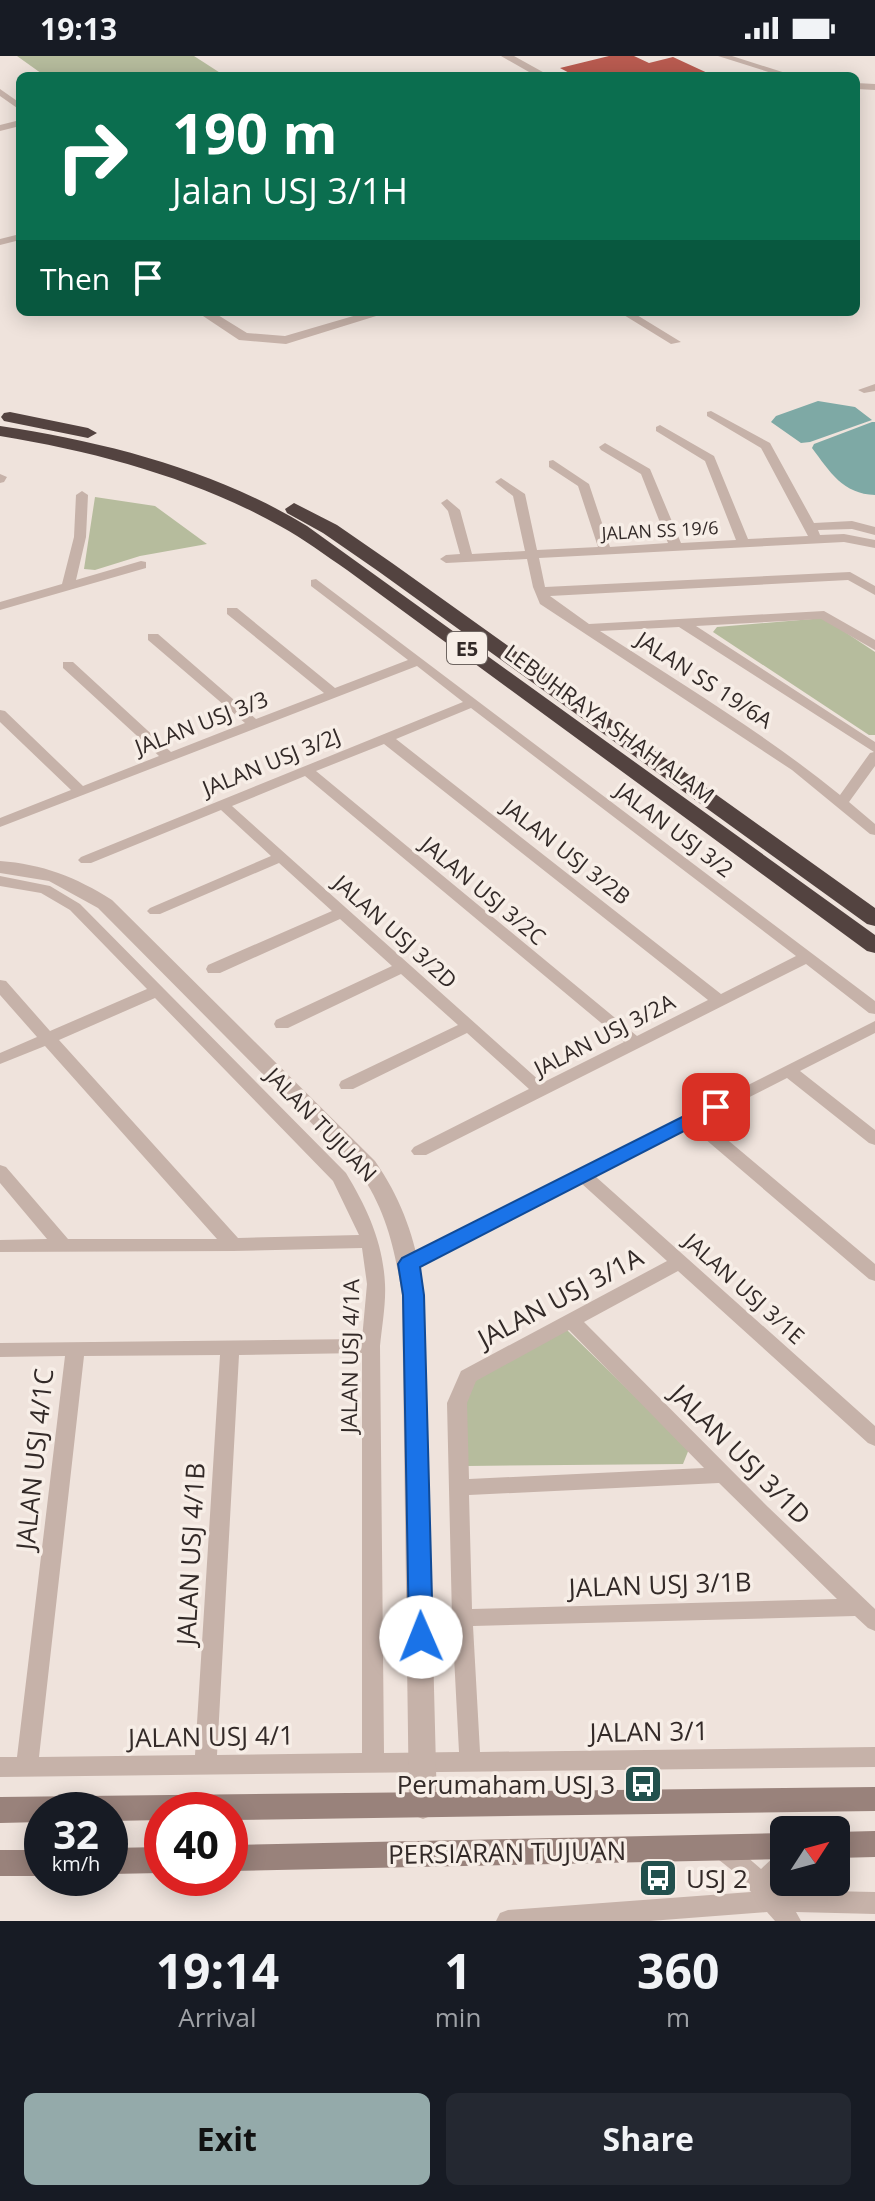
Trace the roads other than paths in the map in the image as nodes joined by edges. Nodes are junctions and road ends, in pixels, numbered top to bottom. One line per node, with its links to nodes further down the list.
1 (510, 57): 3 (street)
2 (719, 57): 4 (street); 5 (street)
3 (537, 72)
4 (762, 72)
5 (776, 72)
6 (210, 316): 7 (street)
7 (368, 316)
8 (631, 316): 9 (street)
9 (675, 342)
10 (711, 414): 19 (street)
11 (0, 415): 62 (highway, LEBUHRAYA SHAH ALAM / E5)
12 (660, 429): 22 (street)
13 (0, 431): 63 (highway, LEBUHRAYA SHAH ALAM / E5)
14 (605, 447): 24 (street)
15 (553, 464): 25 (street)
16 (501, 482): 26 (street)
17 (82, 495): 31 (street)
18 (447, 503): 27 (street)
19 (808, 527): 20 (street); 21 (street)
20 (875, 531)
21 (816, 539): 22 (street, JALAN SS 19/6); 23 (street, JALAN SS 19/6)
22 (743, 543): 24 (street, JALAN SS 19/6)
23 (875, 544)
24 (676, 547): 25 (street, JALAN SS 19/6)
25 (605, 550): 26 (street, JALAN SS 19/6)
26 (534, 554): 27 (street, JALAN SS 19/6); 33 (street)
27 (467, 558): 28 (street, JALAN SS 19/6)
28 (446, 559)
29 (141, 565): 31 (street)
30 (316, 583): 40 (street)
31 (68, 585): 34 (street)
32 (875, 591): 33 (street)
33 (541, 593): 37 (street, JALAN SS 19/6A)
34 (0, 606)
35 (232, 611): 42 (street)
36 (682, 623): 37 (street); 39 (street); 47 (street)
37 (586, 628): 52 (street, JALAN SS 19/6A)
38 (153, 637): 45 (street)
39 (875, 646)
40 (418, 661): 42 (street, JALAN USJ 3/3); 43 (street, JALAN USJ 3/2)
41 (68, 665): 49 (street)
42 (334, 694): 45 (street, JALAN USJ 3/3)
43 (472, 703): 46 (street, JALAN USJ 3/2J); 64 (street, JALAN USJ 3/2)
44 (0, 714): 51 (street)
45 (255, 725): 49 (street, JALAN USJ 3/3)
46 (386, 738): 50 (street, JALAN USJ 3/2J); 69 (street, JALAN USJ 3/2B)
47 (875, 748)
48 (875, 756): 52 (street)
49 (169, 758): 51 (street, JALAN USJ 3/3)
50 (306, 770): 53 (street, JALAN USJ 3/2J); 75 (street, JALAN USJ 3/2C)
51 (81, 792): 54 (street, JALAN USJ 3/3)
52 (842, 802): 55 (street, JALAN SS 19/6A)
53 (222, 804): 56 (street, JALAN USJ 3/2D); 57 (street, JALAN USJ 3/2J)
54 (0, 823)
55 (875, 831)
56 (281, 857): 60 (street); 61 (street, JALAN USJ 3/2D)
57 (86, 860)
58 (0, 867): 90 (street, JALAN TUJUAN)
59 (0, 881): 68 (street, JALAN USJ 4/1A)
60 (155, 911)
61 (343, 912): 65 (street, JALAN USJ 3/2D); 66 (street)
62 (875, 919)
63 (875, 946)
64 (807, 957): 69 (street, JALAN USJ 3/2A); 70 (street, JALAN USJ 3/2)
65 (403, 967): 71 (street); 72 (street, JALAN USJ 3/2D)
66 (214, 969)
67 (0, 985): 74 (street)
68 (157, 991): 74 (street); 85 (street, JALAN USJ 4/1A)
69 (720, 1001): 75 (street, JALAN USJ 3/2A)
70 (875, 1009)
71 (282, 1024)
72 (469, 1026): 78 (street); 79 (street, JALAN USJ 3/2D)
73 (875, 1026): 77 (street)
74 (48, 1038): 76 (street); 86 (street)
75 (635, 1043): 79 (street, JALAN USJ 3/2A)
76 (0, 1059)
77 (788, 1070): 80 (street); 81 (street)
78 (347, 1085)
79 (541, 1091): 82 (street, JALAN USJ 3/2A)
80 (692, 1119): 84 (street); 91 (street)
81 (875, 1139)
82 (420, 1151)
83 (0, 1171): 88 (street)
84 (583, 1175): 89 (street, JALAN USJ 3/1E); 90 (street)
85 (370, 1241): 86 (street); 93 (street, JALAN USJ 4/1A)
86 (233, 1245): 88 (street)
87 (0, 1246): 88 (street)
88 (63, 1246)
89 (680, 1262): 92 (street, JALAN USJ 3/1A); 97 (street, JALAN USJ 3/1E)
90 (409, 1264): 104 (street, JALAN TUJUAN)
91 (875, 1274)
92 (572, 1321): 98 (street, JALAN USJ 3/1D); 99 (street, JALAN USJ 3/1A)
93 (371, 1346): 94 (street); 106 (street, JALAN USJ 4/1A)
94 (230, 1347): 95 (street); 107 (street, JALAN USJ 4/1B)
95 (75, 1349): 96 (street); 109 (street, JALAN USJ 4/1C)
96 (0, 1350)
97 (875, 1438)
98 (724, 1475): 99 (street); 100 (street, JALAN USJ 3/1D)
99 (461, 1487): 101 (street, JALAN USJ 3/1A)
100 (859, 1607): 101 (street, JALAN USJ 3/1B); 102 (street, JALAN USJ 3/1D)
101 (462, 1618): 105 (street, JALAN USJ 3/1A)
102 (875, 1622)
103 (875, 1757): 105 (street, JALAN 3/1)
104 (423, 1761): 105 (street, JALAN 3/1); 106 (street, JALAN USJ 4/1); 111 (street, JALAN TUJUAN)
105 (470, 1761)
106 (373, 1762): 107 (street, JALAN USJ 4/1)
107 (205, 1764): 109 (street, JALAN USJ 4/1)
108 (0, 1767): 109 (street, JALAN USJ 4/1)
109 (27, 1767)
110 (875, 1799): 111 (main road, PERSIARAN TUJUAN)
111 (423, 1806): 112 (main road, PERSIARAN TUJUAN)
112 (0, 1810)
113 (875, 1844): 114 (main road)
114 (850, 1845)
115 (770, 1846): 116 (main road, PERSIARAN TUJUAN)
116 (720, 1847): 117 (main road, PERSIARAN TUJUAN); 123 (street)
117 (248, 1858)
118 (0, 1863): 119 (main road)
119 (24, 1863)
120 (24, 1866): 121 (main road)
121 (0, 1872)
122 (770, 1886): 123 (street)
123 (766, 1893): 124 (street); 125 (street); 126 (street)
124 (875, 1903)
125 (508, 1921)
126 (789, 1921)

